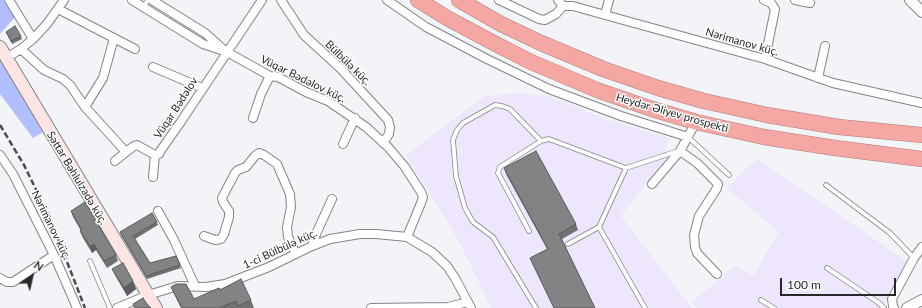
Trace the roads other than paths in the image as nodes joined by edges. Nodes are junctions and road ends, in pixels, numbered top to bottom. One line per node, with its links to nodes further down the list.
1 (9, 0): 22 (street)
2 (64, 0): 18 (street)
3 (132, 0): 15 (street, Vüqar Bədəlov küç.)
4 (152, 0): 26 (street)
5 (262, 0): 26 (street, Vüqar Bədəlov)
6 (281, 0): 41 (street, Bülbülə küç.)
7 (387, 0): 39 (street)
8 (418, 0): 37 (highway, Heydər Əliyev prospekti)
9 (459, 0): 38 (highway, Heydər Əliyev prospekti)
10 (499, 0): 16 (street)
11 (609, 0): 20 (street)
12 (764, 0): 28 (street)
13 (795, 0): 17 (street)
14 (910, 0): 19 (street)
15 (146, 3): 26 (street, Vüqar Bədəlov küç.)
16 (561, 3): 20 (street, Nərimanov küç.)
17 (810, 3)
18 (58, 9): 21 (street); 22 (street)
19 (922, 12)
20 (605, 14): 28 (street, Nərimanov küç.)
21 (114, 38): 25 (street); 34 (street)
22 (33, 39): 24 (street)
23 (825, 46): 31 (street)
24 (21, 50): 27 (street); 34 (street)
25 (135, 50)
26 (227, 52): 30 (street, Vüqar Bədəlov küç.); 32 (street, Vüqar Bədəlov)
27 (3, 53): 71 (main road, Səttar Bəhlulzadə küç.)
28 (765, 59): 31 (street, Nərimanov küç.)
29 (153, 67): 32 (street)
30 (270, 76): 35 (street); 36 (street, Vüqar Bədəlov küç.)
31 (818, 78): 33 (street, Nərimanov küç.)
32 (202, 88): 45 (street, Vüqar Bədəlov)
33 (922, 103)
34 (85, 107): 44 (street)
35 (253, 118)
36 (355, 118): 41 (street, Vüqar Bədəlov küç.); 42 (street)
37 (696, 122): 39 (street); 47 (highway, Heydər Əliyev prospekti)
38 (922, 136)
39 (688, 137): 43 (street); 50 (lane)
40 (541, 140): 49 (lane); 57 (lane); 80 (lane)
41 (383, 143): 59 (street, Vüqar Bədəlov küç.)
42 (343, 144)
43 (680, 151): 49 (lane); 52 (street); 68 (street)
44 (126, 152): 45 (street, Vüqar Bədəlov); 48 (street)
45 (155, 154): 51 (street)
46 (0, 155): 64 (street, Nərimanov küç.)
47 (922, 159)
48 (115, 161)
49 (626, 168): 56 (lane)
50 (729, 175)
51 (153, 177)
52 (652, 184)
53 (826, 185): 65 (lane)
54 (332, 199): 61 (street)
55 (158, 212): 70 (street)
56 (599, 227): 60 (lane); 81 (lane)
57 (529, 231)
58 (204, 236): 63 (street)
59 (407, 237): 61 (street, 1-ci Bülbülə küç.); 74 (street, 1-ci Bülbülə küç.)
60 (568, 244)
61 (312, 246): 63 (street, 1-ci Bülbülə küç.)
62 (922, 247): 65 (street)
63 (296, 254): 70 (street, 1-ci Bülbülə küç.)
64 (54, 255): 69 (street); 75 (street, Nərimanov küç.)
65 (914, 258): 84 (street)
66 (90, 261): 76 (lane)
67 (827, 268): 83 (lane)
68 (717, 274)
69 (0, 278)
70 (195, 286): 71 (street, 1-ci Bülbülə küç.)
71 (148, 295): 77 (street, 1-ci Bülbülə küç.); 78 (main road, Səttar Bəhlulzadə küç.)
72 (761, 300): 82 (lane)
73 (922, 300): 85 (street)
74 (469, 305): 79 (street)
75 (77, 308)
76 (110, 308)
77 (117, 308)
78 (156, 308)
79 (371, 308)
80 (536, 308)
81 (645, 308)
82 (774, 308)
83 (884, 308)
84 (894, 308)
85 (907, 308)

